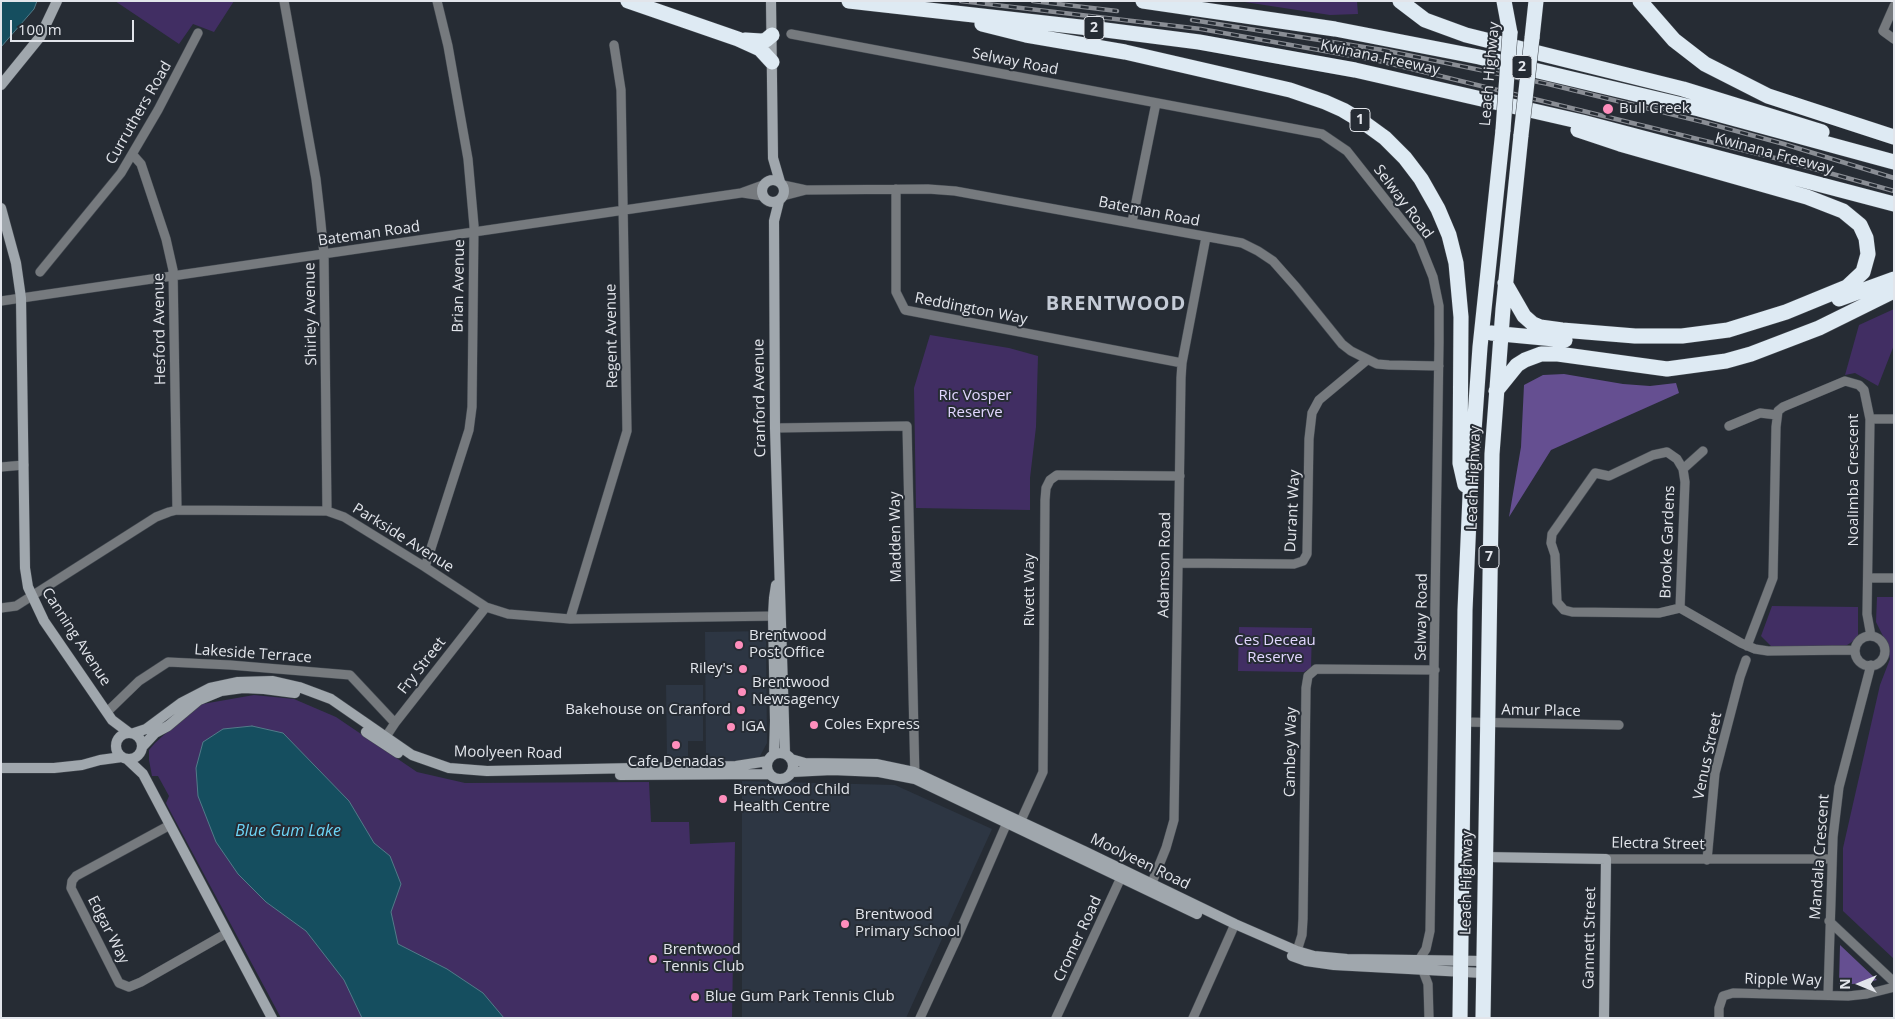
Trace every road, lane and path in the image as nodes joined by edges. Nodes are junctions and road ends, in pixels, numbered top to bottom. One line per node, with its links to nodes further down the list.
1 (57, 1): 23 (main road)
2 (284, 1): 43 (street, Shirley Avenue)
3 (437, 1): 41 (street, Brian Avenue)
4 (628, 1): 19 (highway)
5 (771, 1): 15 (main road, Cranford Avenue)
6 (849, 1): 14 (highway, Kwinana Freeway / 1)
7 (1143, 1): 30 (highway, Kwinana Freeway / 2)
8 (1400, 1): 28 (highway)
9 (1504, 1): 17 (highway)
10 (1514, 1): 17 (highway, Leach Highway / 7)
11 (1536, 1): 47 (highway, Leach Highway / 7, bridge)
12 (1640, 1): 26 (highway)
13 (1894, 6): 20 (street)
14 (932, 11): 24 (highway, Kwinana Freeway / 2); 69 (highway, 1)
15 (772, 30): 19 (highway); 22 (main road, Cranford Avenue)
16 (198, 33): 27 (street, Curruthers Road)
17 (1510, 33): 53 (highway, Leach Highway / 7, bridge)
18 (791, 34): 25 (street, Selway Road)
19 (738, 39): 22 (highway)
20 (1894, 39)
21 (614, 45): 38 (street, Regent Avenue)
22 (772, 62): 29 (main road, Cranford Avenue)
23 (1, 85)
24 (1482, 98): 36 (highway, Kwinana Freeway / 2); 48 (highway)
25 (1156, 103): 40 (street); 57 (street, Selway Road)
26 (1894, 137)
27 (133, 155): 44 (street, Curruthers Road); 45 (street, Hesford Avenue)
28 (1894, 155)
29 (773, 158): 31 (main road, Cranford Avenue); 34 (main road, Cranford Avenue)
30 (1894, 162)
31 (781, 183): 33 (street, Bateman Road); 34 (main road); 35 (main road, Cranford Avenue)
32 (896, 189): 33 (street, Bateman Road); 40 (street, Bateman Road); 56 (street, Reddington Way)
33 (806, 190): 35 (street, Bateman Road)
34 (765, 191): 35 (main road); 38 (street, Bateman Road); 39 (main road, Cranford Avenue)
35 (781, 198): 39 (main road, Cranford Avenue)
36 (1894, 204)
37 (1, 208): 50 (main road, Canning Avenue)
38 (623, 210): 41 (street, Bateman Road); 81 (street, Regent Avenue)
39 (774, 221): 63 (main road, Cranford Avenue)
40 (1132, 222): 42 (street, Bateman Road)
41 (474, 232): 43 (street, Bateman Road); 73 (street, Brian Avenue)
42 (1206, 237): 55 (street, Bateman Road); 56 (street, Adamson Road)
43 (324, 254): 45 (street, Bateman Road); 71 (street, Shirley Avenue)
44 (40, 272)
45 (173, 276): 50 (street, Bateman Road); 70 (street, Hesford Avenue)
46 (1894, 279): 48 (highway)
47 (1505, 283): 52 (highway); 54 (highway, Leach Highway / 7)
48 (1846, 292): 52 (highway)
49 (1894, 292): 58 (highway)
50 (21, 298): 51 (street, Bateman Road); 65 (main road, Canning Avenue)
51 (1, 301)
52 (1820, 302): 54 (highway)
53 (1481, 332): 54 (highway); 69 (highway, Leach Highway / 7)
54 (1501, 334): 58 (highway, Leach Highway / 7)
55 (1367, 360): 57 (street, Bateman Road); 72 (street, Durant Way)
56 (1182, 363): 68 (street, Adamson Road)
57 (1439, 366): 87 (street, Selway Road)
58 (1496, 391): 91 (highway, Leach Highway / 7)
59 (1777, 416): 60 (street, Noalimba Crescent); 62 (street); 83 (street)
60 (1870, 418): 61 (street); 74 (street, Noalimba Crescent)
61 (1894, 419)
62 (1729, 426)
63 (775, 428): 80 (main road, Cranford Avenue); 105 (street, Madden Way)
64 (1704, 451): 67 (street)
65 (24, 465): 66 (street); 76 (main road, Canning Avenue)
66 (1, 467)
67 (1683, 469): 79 (street, Brooke Gardens); 79 (street, Brooke Gardens)
68 (1180, 476): 72 (street, Adamson Road); 107 (street, Rivett Way)
69 (1469, 499): 89 (highway, Leach Highway / 7)
70 (177, 510): 71 (street, Parkside Avenue); 76 (street, Parkside Avenue)
71 (326, 511): 73 (street, Parkside Avenue)
72 (1179, 563): 114 (street, Adamson Road)
73 (425, 567): 77 (street, Parkside Avenue)
74 (1868, 578): 75 (street); 82 (street, Noalimba Crescent)
75 (1894, 578)
76 (31, 597): 78 (street, Parkside Avenue); 88 (main road, Canning Avenue)
77 (486, 607): 81 (street, Parkside Avenue); 90 (street, Fry Street)
78 (1, 608)
79 (1680, 608): 83 (street)
80 (777, 616): 81 (street, Parkside Avenue); 97 (main road, Cranford Avenue); 99 (main road, Cranford Avenue)
81 (570, 619)
82 (1871, 636): 84 (street); 86 (street, Mandala Crescent)
83 (1747, 646): 84 (street)
84 (1855, 650): 86 (street)
85 (1746, 660): 112 (street, Venus Street)
86 (1871, 665): 111 (street, Mandala Crescent)
87 (1435, 670): 118 (street, Cambey Way); 119 (street, Selway Road)
88 (110, 716): 90 (street, Lakeside Terrace); 93 (main road, Canning Avenue); 95 (main road, Canning Avenue)
89 (1463, 722): 91 (street, Amur Place); 120 (highway, Leach Highway / 7)
90 (395, 723): 94 (street, Fry Street)
91 (1487, 723): 92 (street, Amur Place); 109 (highway, Leach Highway / 7)
92 (1619, 725)
93 (131, 732): 94 (main road, Moolyeen Road); 95 (main road); 96 (main road, Canning Avenue)
94 (384, 740): 96 (main road, Moolyeen Road); 99 (main road, Moolyeen Road); 104 (main road, Moolyeen Road)
95 (116, 742): 98 (main road, Canning Avenue); 100 (main road)
96 (141, 749): 98 (main road); 103 (main road, Canning Avenue)
97 (788, 757): 99 (main road, Moolyeen Road); 102 (main road); 105 (main road, Moolyeen Road)
98 (125, 758): 100 (main road); 103 (main road, Canning Avenue)
99 (771, 758): 104 (main road)
100 (100, 760): 101 (main road)
101 (1, 768)
102 (792, 772): 104 (main road, Moolyeen Road); 105 (main road, Moolyeen Road)
103 (143, 774): 108 (main road, Canning Avenue)
104 (769, 774)
105 (914, 775): 106 (main road, Moolyeen Road)
106 (1008, 819): 107 (main road, Moolyeen Road); 127 (street)
107 (1019, 824): 113 (main road, Moolyeen Road)
108 (170, 825): 117 (main road, Canning Avenue); 117 (street, Edgar Way)
109 (1484, 857): 110 (main road, Electra Street); 121 (highway, Leach Highway / 7)
110 (1606, 858): 112 (street, Electra Street); 133 (main road, Gannett Street)
111 (1832, 859): 112 (street, Electra Street); 115 (street, Mandala Crescent)
112 (1706, 860)
113 (1123, 874): 114 (main road, Moolyeen Road); 128 (street, Cromer Road)
114 (1150, 887): 116 (main road, Moolyeen Road)
115 (1830, 921): 123 (street); 125 (street, Mandala Crescent)
116 (1233, 927): 118 (main road, Moolyeen Road); 129 (street)
117 (227, 934): 126 (main road, Canning Avenue)
118 (1296, 954): 119 (main road, Moolyeen Road); 122 (main road, Moolyeen Road)
119 (1419, 960): 120 (main road, Moolyeen Road)
120 (1461, 967): 121 (main road, Moolyeen Road); 122 (main road, Moolyeen Road); 131 (highway, Leach Highway / 7)
121 (1483, 967): 132 (highway, Leach Highway / 7)
122 (1423, 971): 130 (street)
123 (1894, 982)
124 (1894, 987): 125 (street, Ripple Way)
125 (1828, 995): 134 (street, Ripple Way)
126 (272, 1018)
127 (920, 1018)
128 (1056, 1018)
129 (1193, 1018)
130 (1429, 1018)
131 (1460, 1018)
132 (1483, 1018)
133 (1604, 1018)
134 (1720, 1018)

